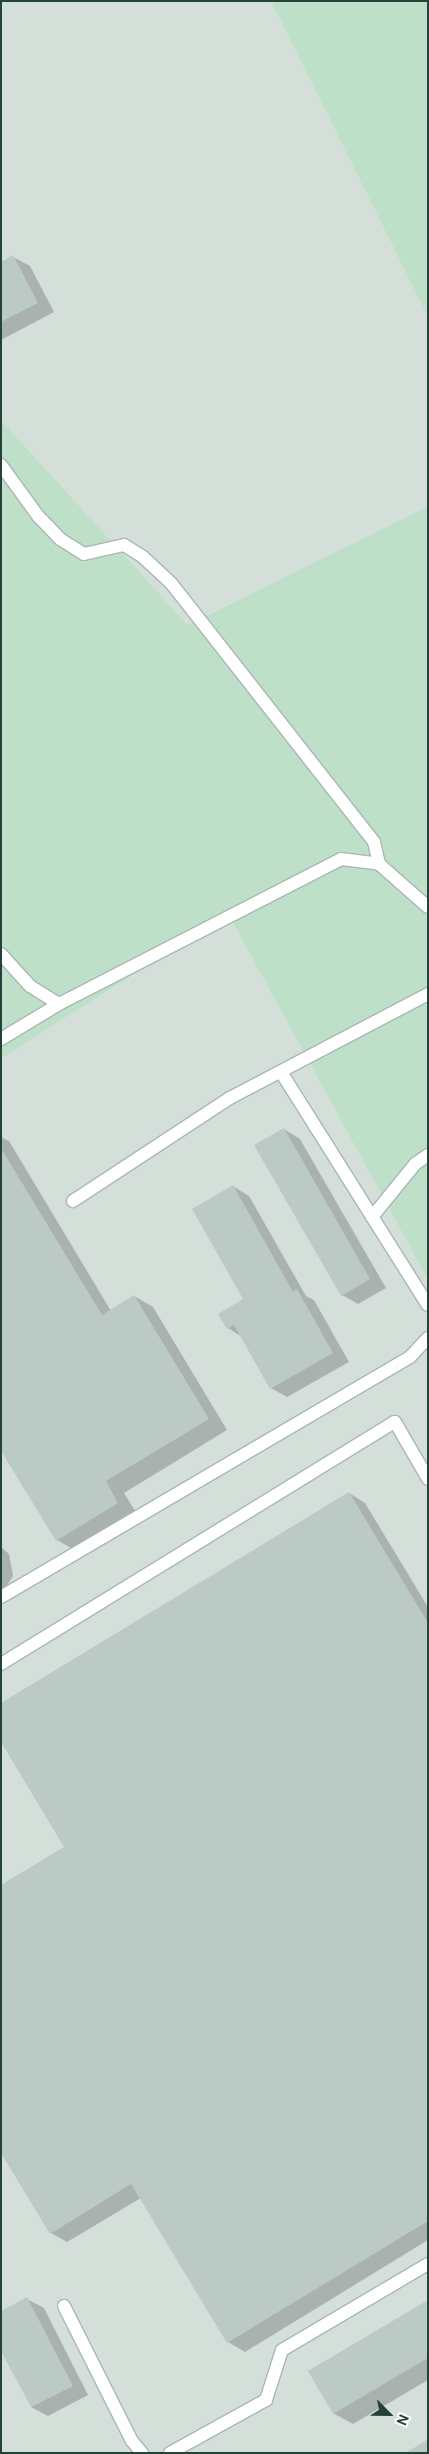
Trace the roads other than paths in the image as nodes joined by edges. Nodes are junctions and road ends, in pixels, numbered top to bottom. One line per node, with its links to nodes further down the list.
1 (1, 465): 2 (lane)
2 (379, 864): 3 (lane); 6 (lane)
3 (428, 907)
4 (1, 954): 6 (lane)
5 (428, 994): 8 (lane)
6 (59, 1004): 7 (lane)
7 (1, 1039)
8 (281, 1072): 10 (lane); 11 (lane)
9 (428, 1155): 11 (lane)
10 (73, 1201)
11 (372, 1217): 12 (lane)
12 (428, 1305)
13 (428, 1338): 15 (lane)
14 (428, 1479): 16 (lane)
15 (1, 1597)
16 (1, 1664)
17 (428, 2264): 20 (lane)
18 (64, 2306): 19 (lane)
19 (142, 2453)
20 (170, 2453)

